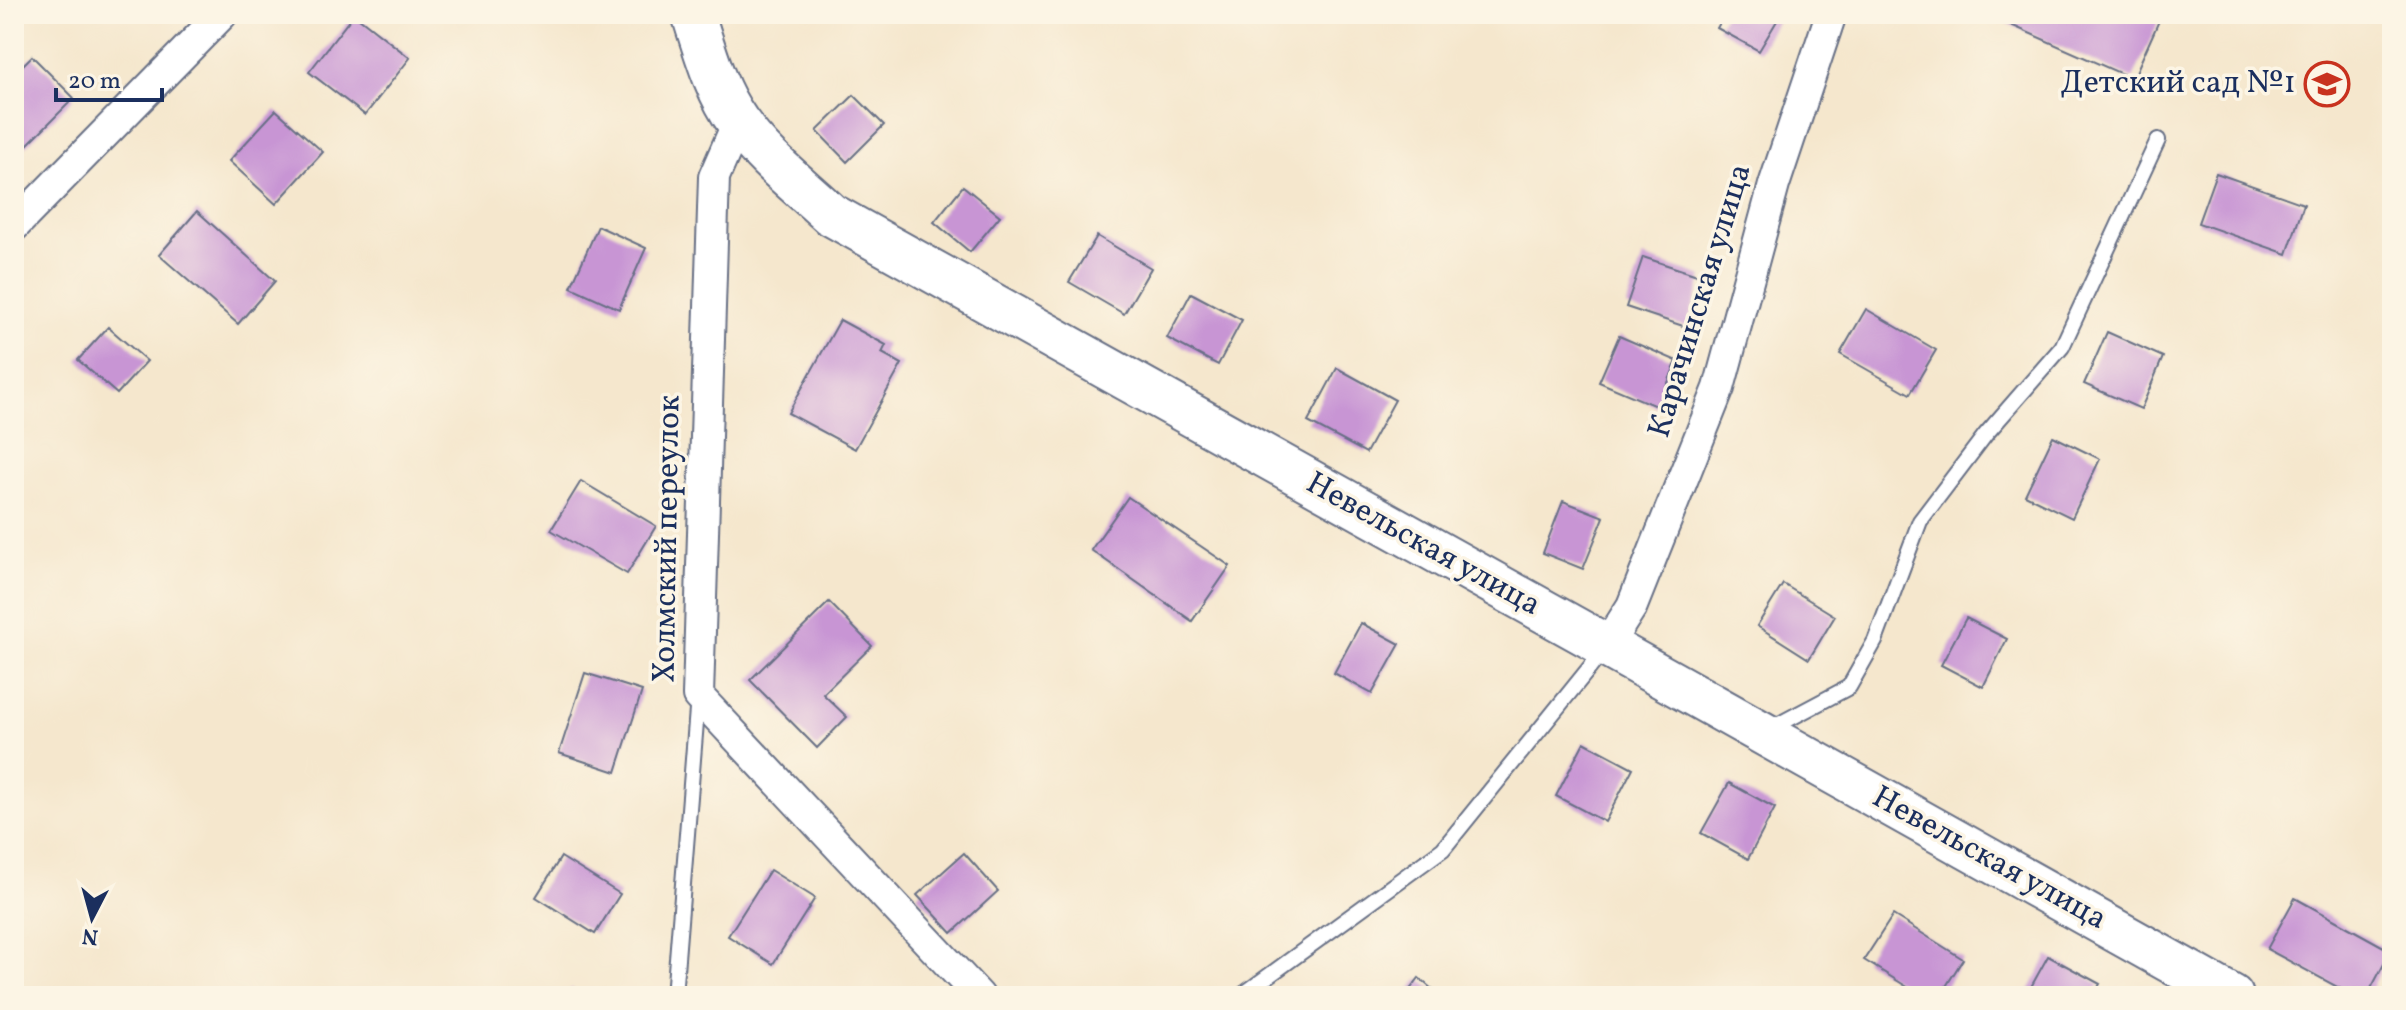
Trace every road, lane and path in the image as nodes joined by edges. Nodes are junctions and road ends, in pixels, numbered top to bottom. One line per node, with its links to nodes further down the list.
1 (222, 14): 6 (street)
2 (693, 14): 4 (street, Невельская улица)
3 (1831, 14): 7 (street, Карачинская улица)
4 (738, 122): 7 (street, Невельская улица); 8 (street, Холмский переулок)
5 (2158, 140): 9 (lane)
6 (14, 226)
7 (1606, 647): 9 (street, Невельская улица); 12 (lane)
8 (698, 696): 10 (lane); 11 (street, Холмский переулок)
9 (1764, 732): 13 (street, Невельская улица)
10 (674, 996)
11 (979, 996)
12 (1241, 996)
13 (2232, 996)

